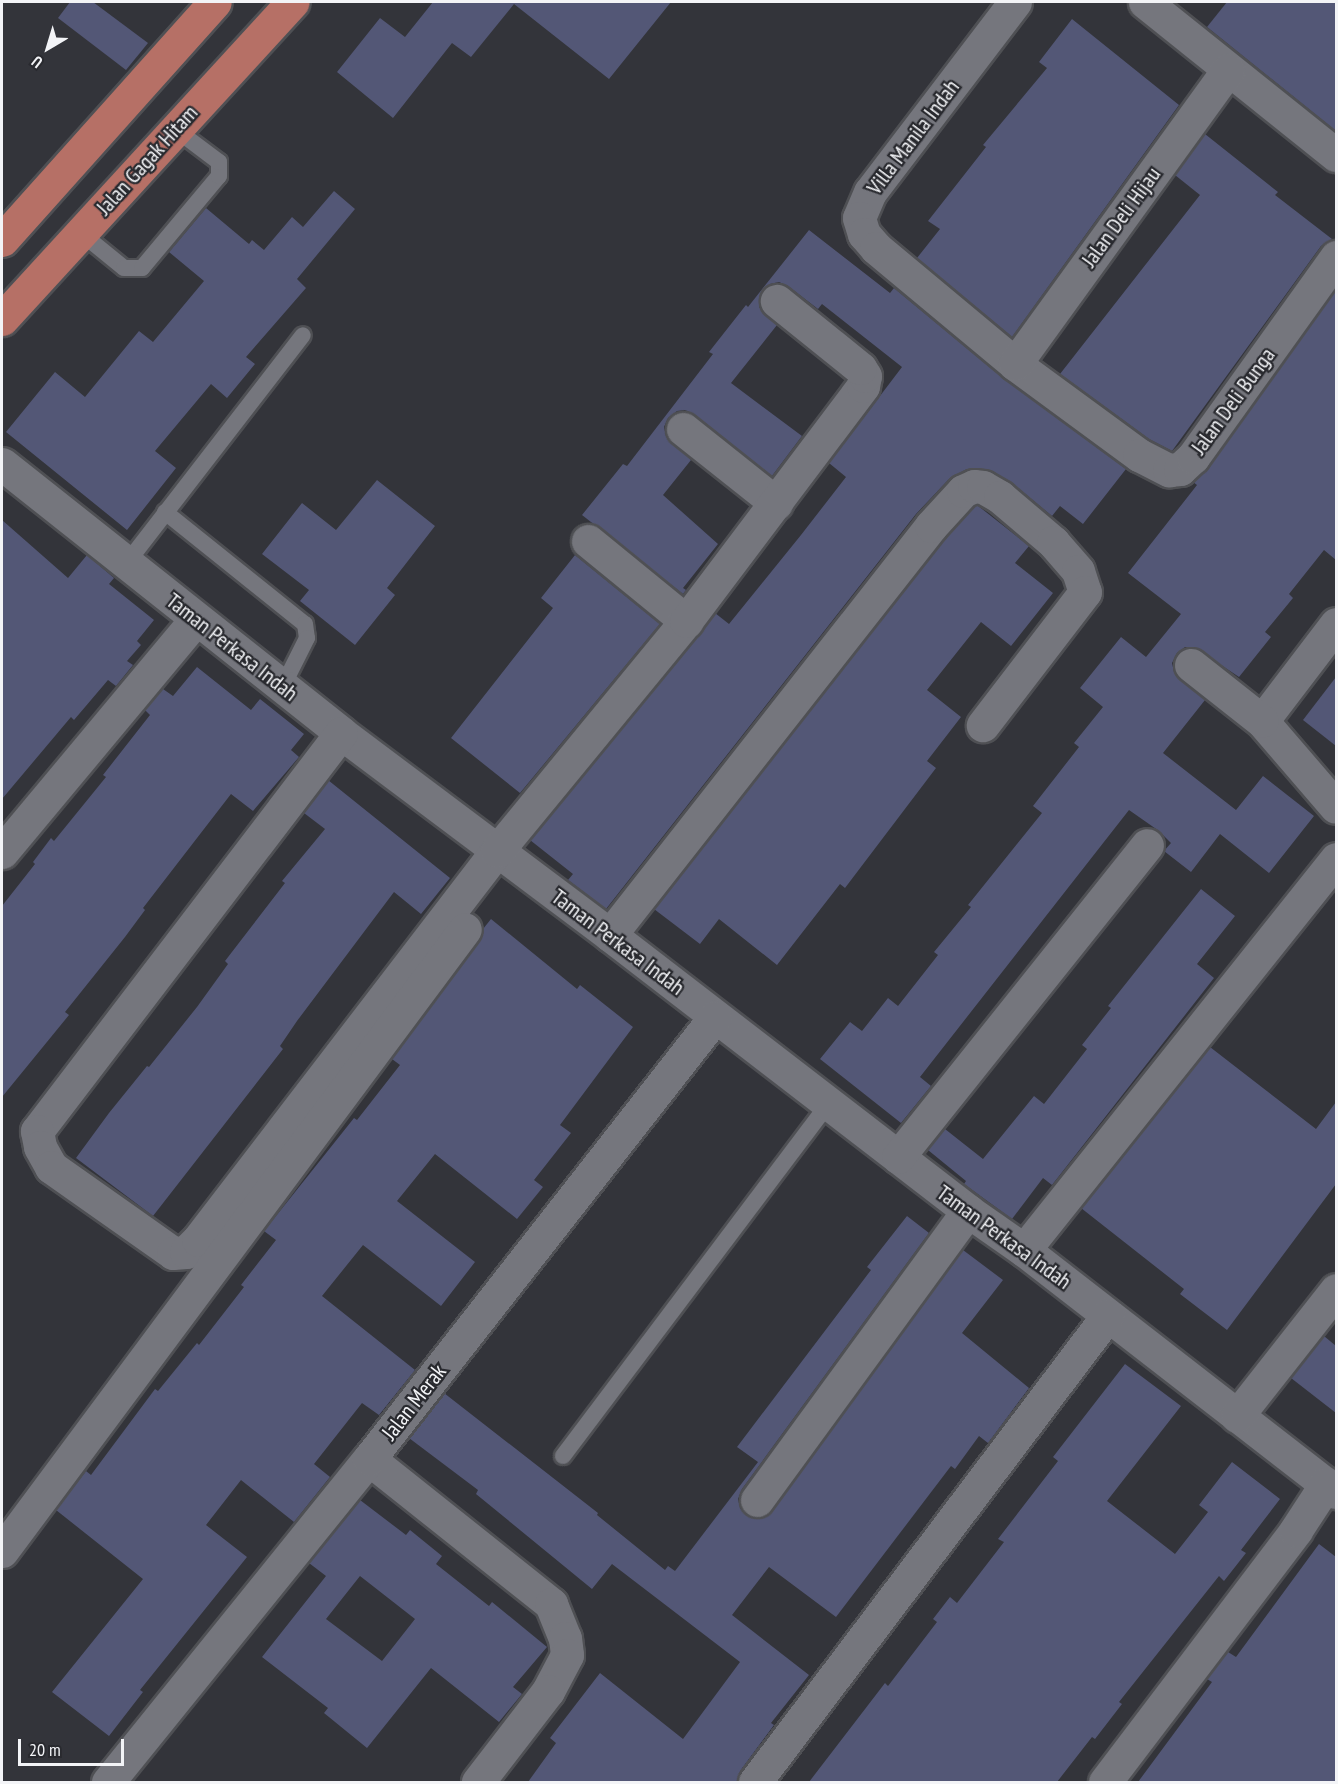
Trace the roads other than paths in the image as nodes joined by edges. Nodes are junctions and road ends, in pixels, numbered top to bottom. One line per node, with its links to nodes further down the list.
1 (215, 2): 9 (highway)
2 (292, 2): 6 (highway, Jalan Gagak Hitam)
3 (1015, 2): 14 (street, Villa Manila Indah)
4 (1145, 2): 5 (street)
5 (1228, 70): 7 (street); 14 (street, Jalan Deli Hijau)
6 (175, 129): 8 (highway, Jalan Gagak Hitam); 8 (lane)
7 (1336, 155)
8 (81, 233): 12 (highway, Jalan Gagak Hitam)
9 (2, 240)
10 (1336, 257): 14 (street, Jalan Deli Bunga)
11 (777, 301): 17 (street)
12 (2, 319)
13 (303, 335): 18 (lane)
14 (1015, 363)
15 (683, 429): 17 (street)
16 (2, 464): 20 (street, Taman Perkasa Indah)
17 (776, 503): 22 (street)
18 (165, 512): 20 (lane); 25 (lane)
19 (588, 541): 22 (street)
20 (126, 564): 21 (street, Taman Perkasa Indah)
21 (196, 619): 25 (street, Taman Perkasa Indah); 31 (street)
22 (686, 621): 32 (street)
23 (1336, 624): 26 (street)
24 (1191, 665): 26 (street)
25 (283, 686): 28 (street, Taman Perkasa Indah)
26 (1262, 721): 29 (street)
27 (983, 725): 34 (street)
28 (341, 732): 32 (street, Taman Perkasa Indah); 32 (street)
29 (1336, 807)
30 (1147, 845): 37 (street)
31 (2, 852)
32 (506, 857): 34 (street, Taman Perkasa Indah); 47 (street)
33 (1336, 859): 39 (street)
34 (610, 935): 35 (street, Taman Perkasa Indah)
35 (715, 1017): 36 (street, Taman Perkasa Indah); 44 (street, Jalan Merak)
36 (828, 1104): 37 (street, Taman Perkasa Indah); 43 (lane)
37 (898, 1157): 38 (street, Taman Perkasa Indah)
38 (968, 1211): 39 (street, Taman Perkasa Indah); 46 (street)
39 (1024, 1250): 41 (street, Taman Perkasa Indah)
40 (1336, 1290): 42 (street)
41 (1108, 1315): 42 (street, Taman Perkasa Indah); 50 (street)
42 (1237, 1416): 45 (street, Taman Perkasa Indah)
43 (563, 1456)
44 (369, 1459): 48 (street, Jalan Merak); 49 (street)
45 (1331, 1488): 51 (street)
46 (757, 1500)
47 (2, 1551)
48 (108, 1782)
49 (478, 1782)
50 (755, 1782)
51 (1105, 1782)

